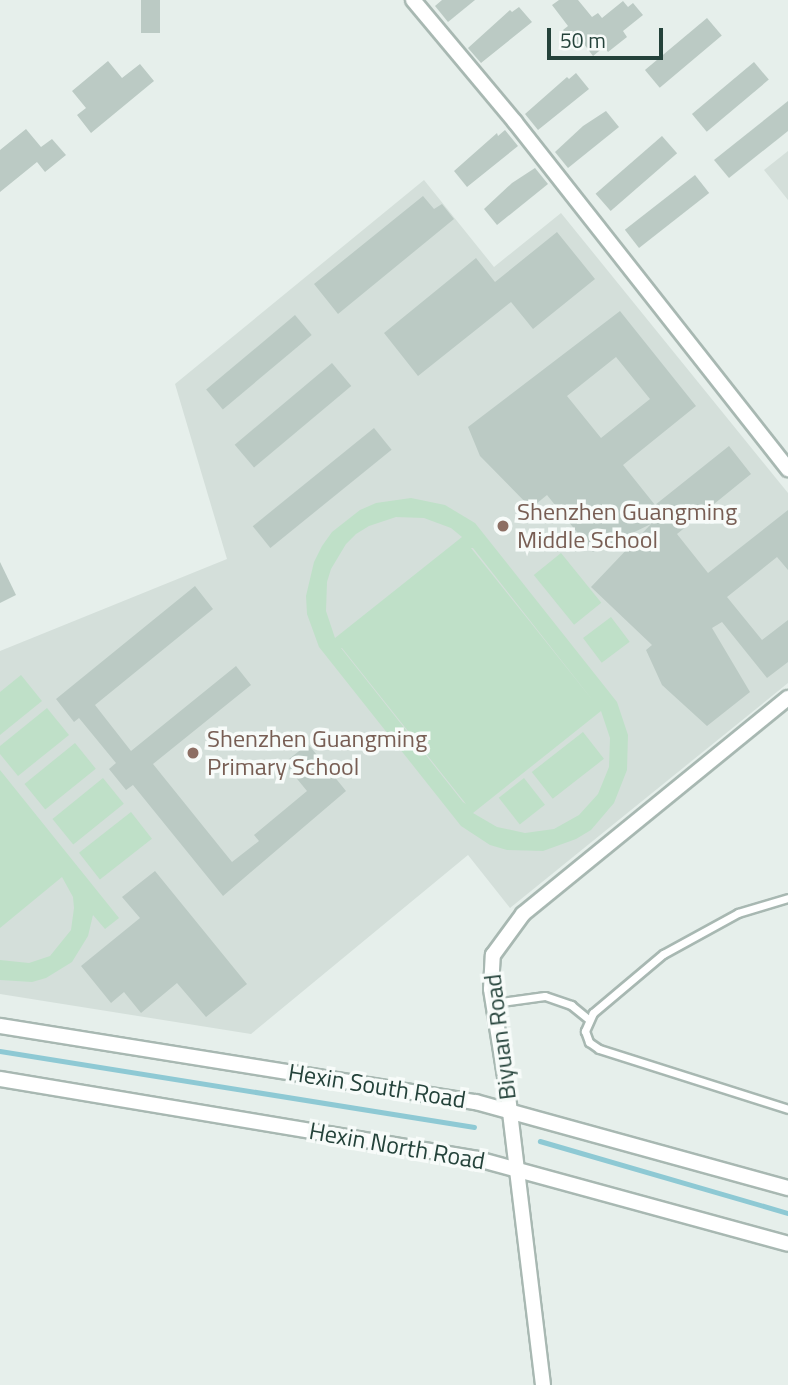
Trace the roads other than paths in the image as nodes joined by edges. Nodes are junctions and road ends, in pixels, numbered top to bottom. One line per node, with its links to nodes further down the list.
1 (413, 0): 2 (street)
2 (788, 469)
3 (788, 698): 5 (street, Biyuan Road)
4 (788, 898): 6 (lane)
5 (494, 1003): 6 (lane); 10 (street, Biyuan Road)
6 (588, 1019): 9 (lane)
7 (0, 1026): 10 (street, Hexin South Road)
8 (0, 1079): 11 (street, Hexin North Road)
9 (788, 1109)
10 (509, 1110): 11 (street, Biyuan Road); 12 (street, Hexin South Road)
11 (515, 1168): 13 (street, Hexin North Road); 14 (street, Biyuan Road)
12 (788, 1188)
13 (788, 1244)
14 (543, 1385)

